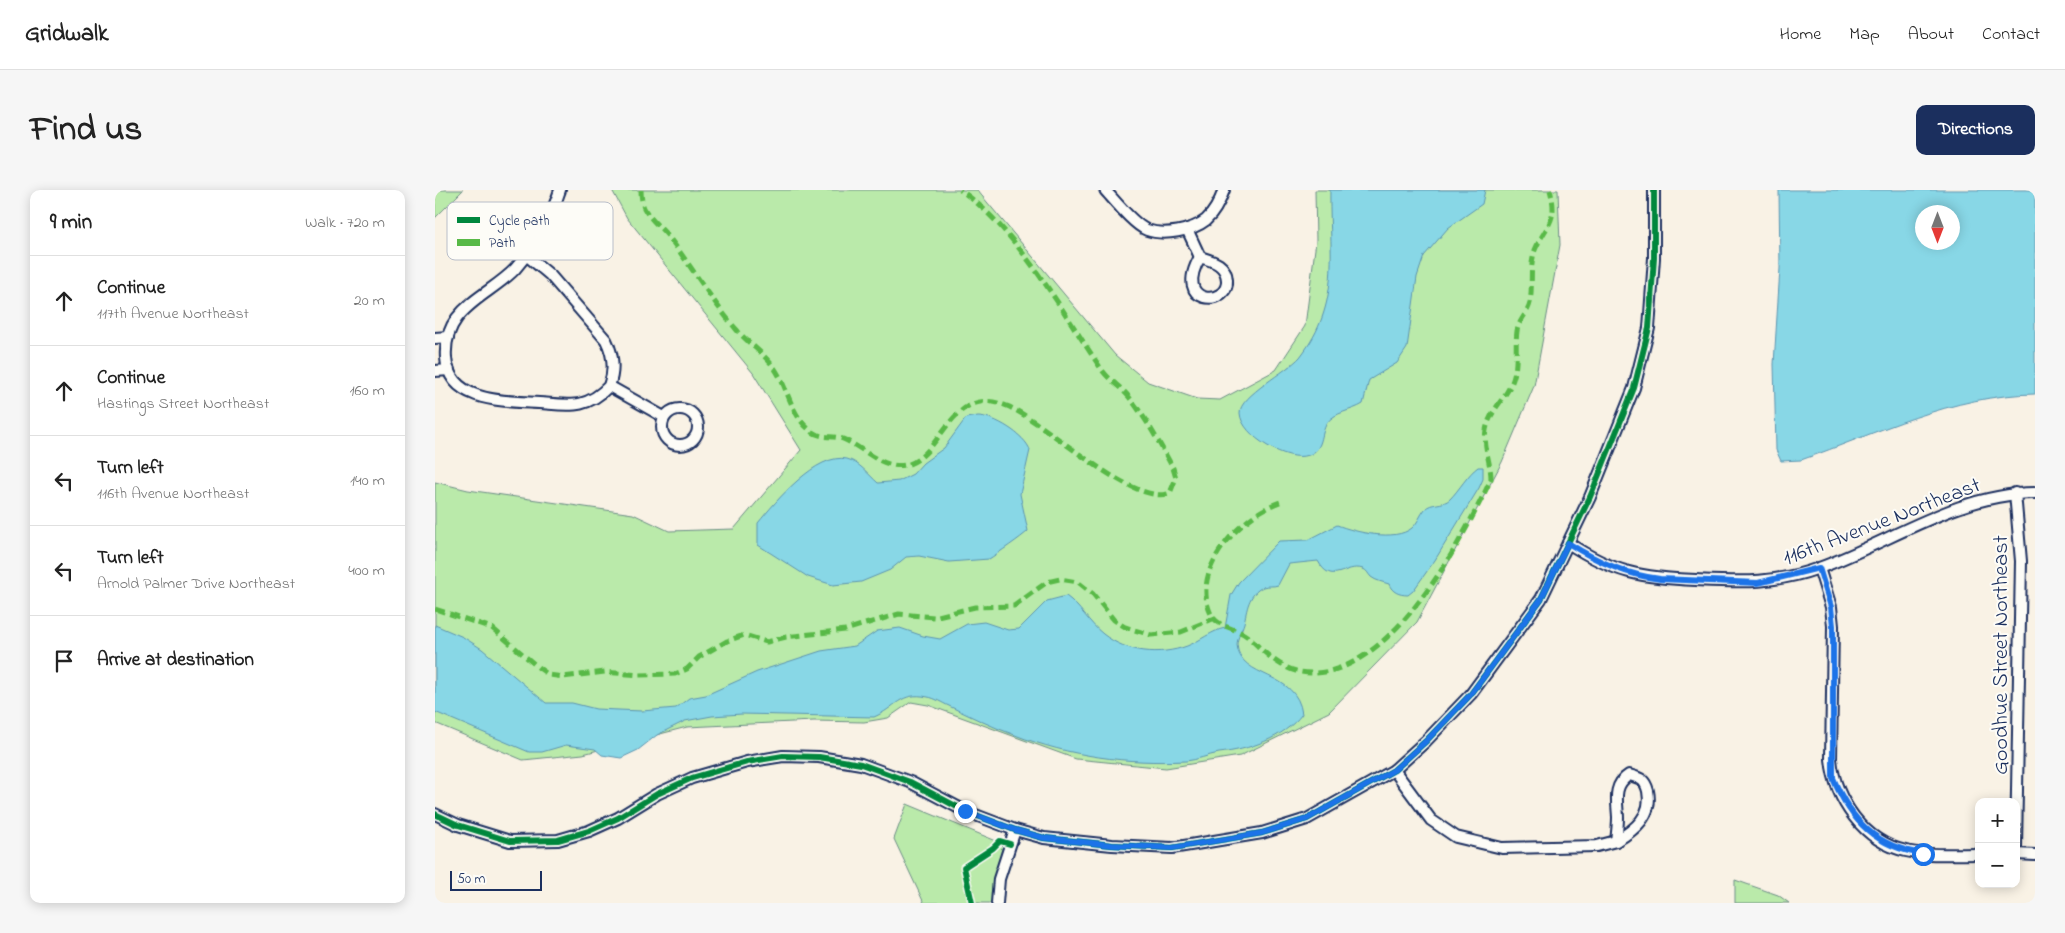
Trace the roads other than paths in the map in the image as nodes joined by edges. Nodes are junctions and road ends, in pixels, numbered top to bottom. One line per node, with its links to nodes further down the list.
1 (560, 190): 5 (street)
2 (1105, 190): 6 (street)
3 (1224, 190): 6 (street)
4 (1654, 190): 18 (street)
5 (555, 202)
6 (1187, 229): 7 (street)
7 (1200, 257)
8 (520, 260): 10 (street)
9 (532, 260): 14 (street)
10 (448, 337): 11 (street); 12 (street)
11 (435, 338)
12 (449, 370): 13 (street); 14 (street)
13 (435, 371)
14 (609, 386): 15 (street)
15 (664, 417)
16 (2015, 493): 17 (street, 116th Avenue Northeast); 19 (street, 116th Avenue Northeast); 24 (street, Goodhue Street Northeast)
17 (2035, 493)
18 (1568, 543): 19 (street, 116th Avenue Northeast); 20 (street)
19 (1819, 568): 25 (street)
20 (1394, 770): 22 (street); 23 (street)
21 (435, 814): 22 (street)
22 (1015, 830): 28 (street)
23 (1616, 841): 23 (street)
24 (2016, 843)
25 (1975, 854)
26 (2020, 854): 27 (street)
27 (2035, 854)
28 (997, 903)

